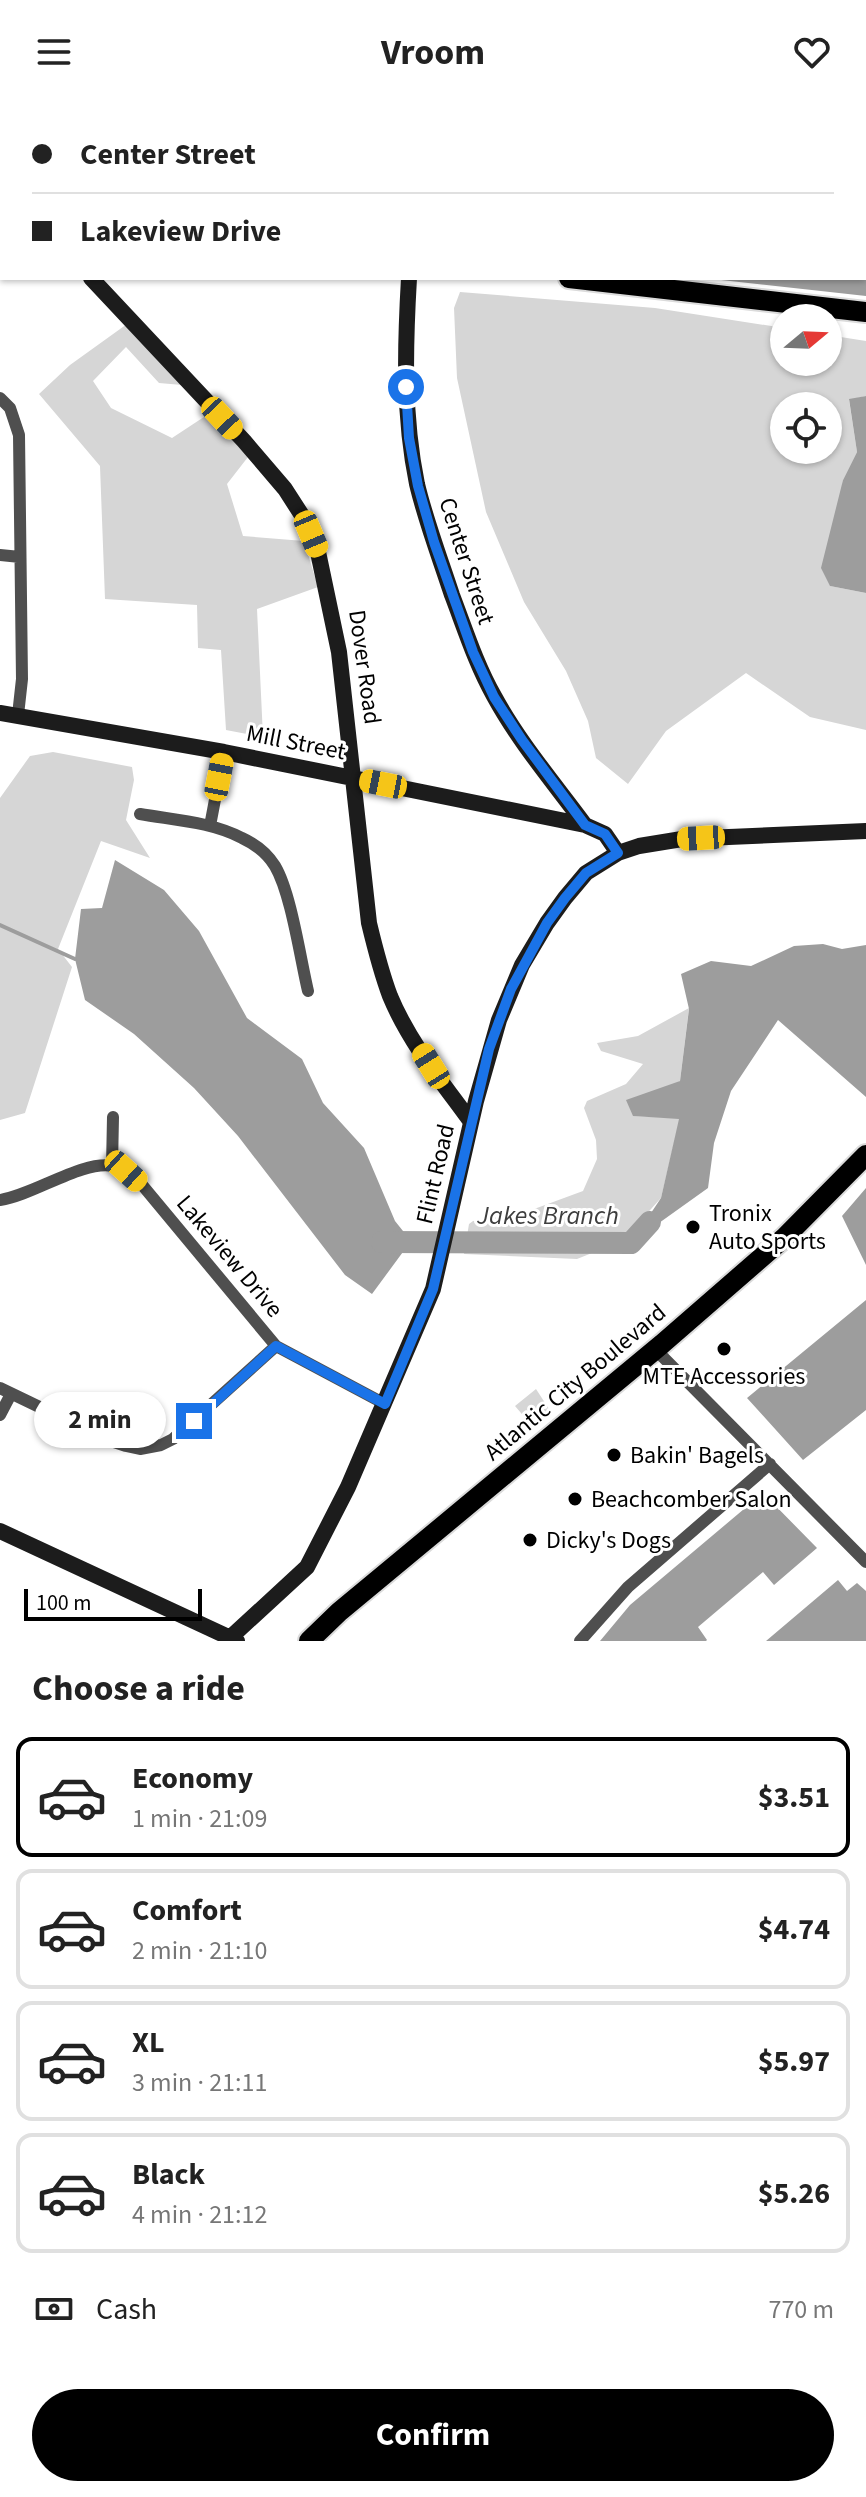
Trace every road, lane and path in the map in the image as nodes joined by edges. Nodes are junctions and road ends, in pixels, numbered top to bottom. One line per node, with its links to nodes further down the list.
1 (93, 280): 11 (street, Dover Road)
2 (409, 280): 13 (street, Center Street)
3 (586, 280): 4 (main road)
4 (866, 312)
5 (5, 403): 7 (street)
6 (0, 555): 7 (street)
7 (20, 557): 9 (street)
8 (0, 713): 9 (street, Mill Street)
9 (18, 715): 10 (street, Mill Street)
10 (224, 752): 11 (street, Mill Street); 14 (street)
11 (354, 778): 13 (street, Mill Street); 19 (street, Dover Road)
12 (140, 814): 14 (street)
13 (585, 825): 16 (street, Mill Street)
14 (210, 826): 17 (street)
15 (866, 831): 16 (street, Flint Road)
16 (618, 853): 19 (street, Flint Road)
17 (308, 991)
18 (113, 1117): 21 (street)
19 (471, 1122): 26 (street, Flint Road)
20 (866, 1155): 24 (main road, Atlantic City Boulevard)
21 (112, 1166): 22 (street); 23 (street, Lakeview Drive)
22 (0, 1200)
23 (276, 1346): 25 (street, Lakeview Drive); 26 (street, Lakeview Drive)
24 (655, 1349): 28 (street); 32 (main road, Atlantic City Boulevard)
25 (6, 1391): 27 (street)
26 (385, 1404): 31 (street, Flint Road)
27 (0, 1415)
28 (770, 1464): 30 (street); 33 (street)
29 (0, 1531): 31 (street)
30 (866, 1562)
31 (232, 1640)
32 (309, 1641)
33 (580, 1641)

